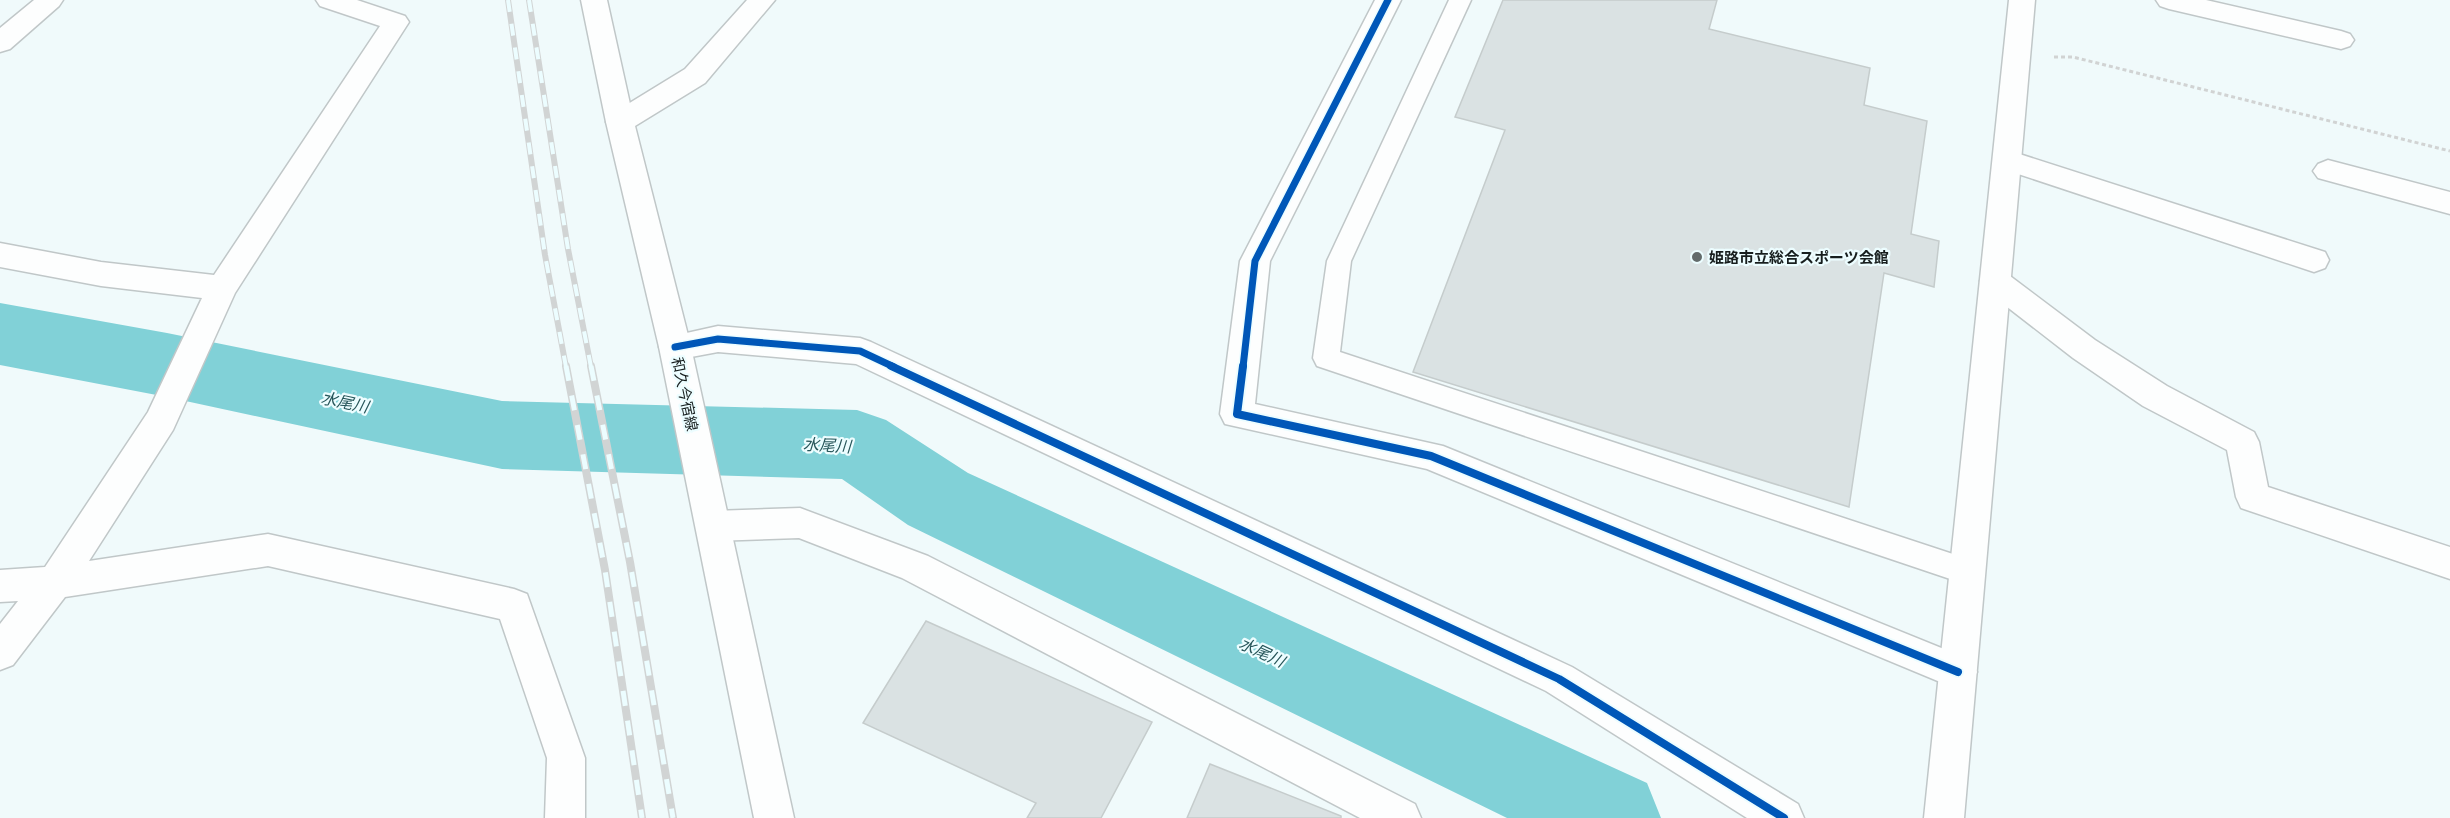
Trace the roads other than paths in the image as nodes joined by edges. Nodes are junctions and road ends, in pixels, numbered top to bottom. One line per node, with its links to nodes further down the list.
1 (50, 0): 10 (street)
2 (329, 0): 18 (street)
3 (594, 0): 11 (street, 和久今宿線)
4 (762, 0): 11 (street)
5 (1388, 0): 26 (street)
6 (1460, 0): 22 (lane)
7 (2022, 0): 12 (street)
8 (2169, 0): 9 (street)
9 (2341, 40)
10 (0, 43)
11 (620, 122): 19 (street, 和久今宿線)
12 (2007, 160): 16 (street); 17 (street)
13 (2328, 171): 14 (street)
14 (2450, 203)
15 (0, 255): 18 (street)
16 (2314, 260)
17 (1995, 281): 21 (street); 22 (street)
18 (222, 288): 23 (street)
19 (675, 347): 20 (street, 和久今宿線); 30 (street)
20 (713, 526): 28 (street, 和久今宿線); 29 (street)
21 (2450, 563)
22 (1968, 572): 26 (street)
23 (55, 582): 24 (street); 25 (street); 27 (street)
24 (0, 586)
25 (0, 653)
26 (1958, 672): 31 (street)
27 (565, 818)
28 (774, 818)
29 (1401, 818)
30 (1784, 818)
31 (1944, 818)

